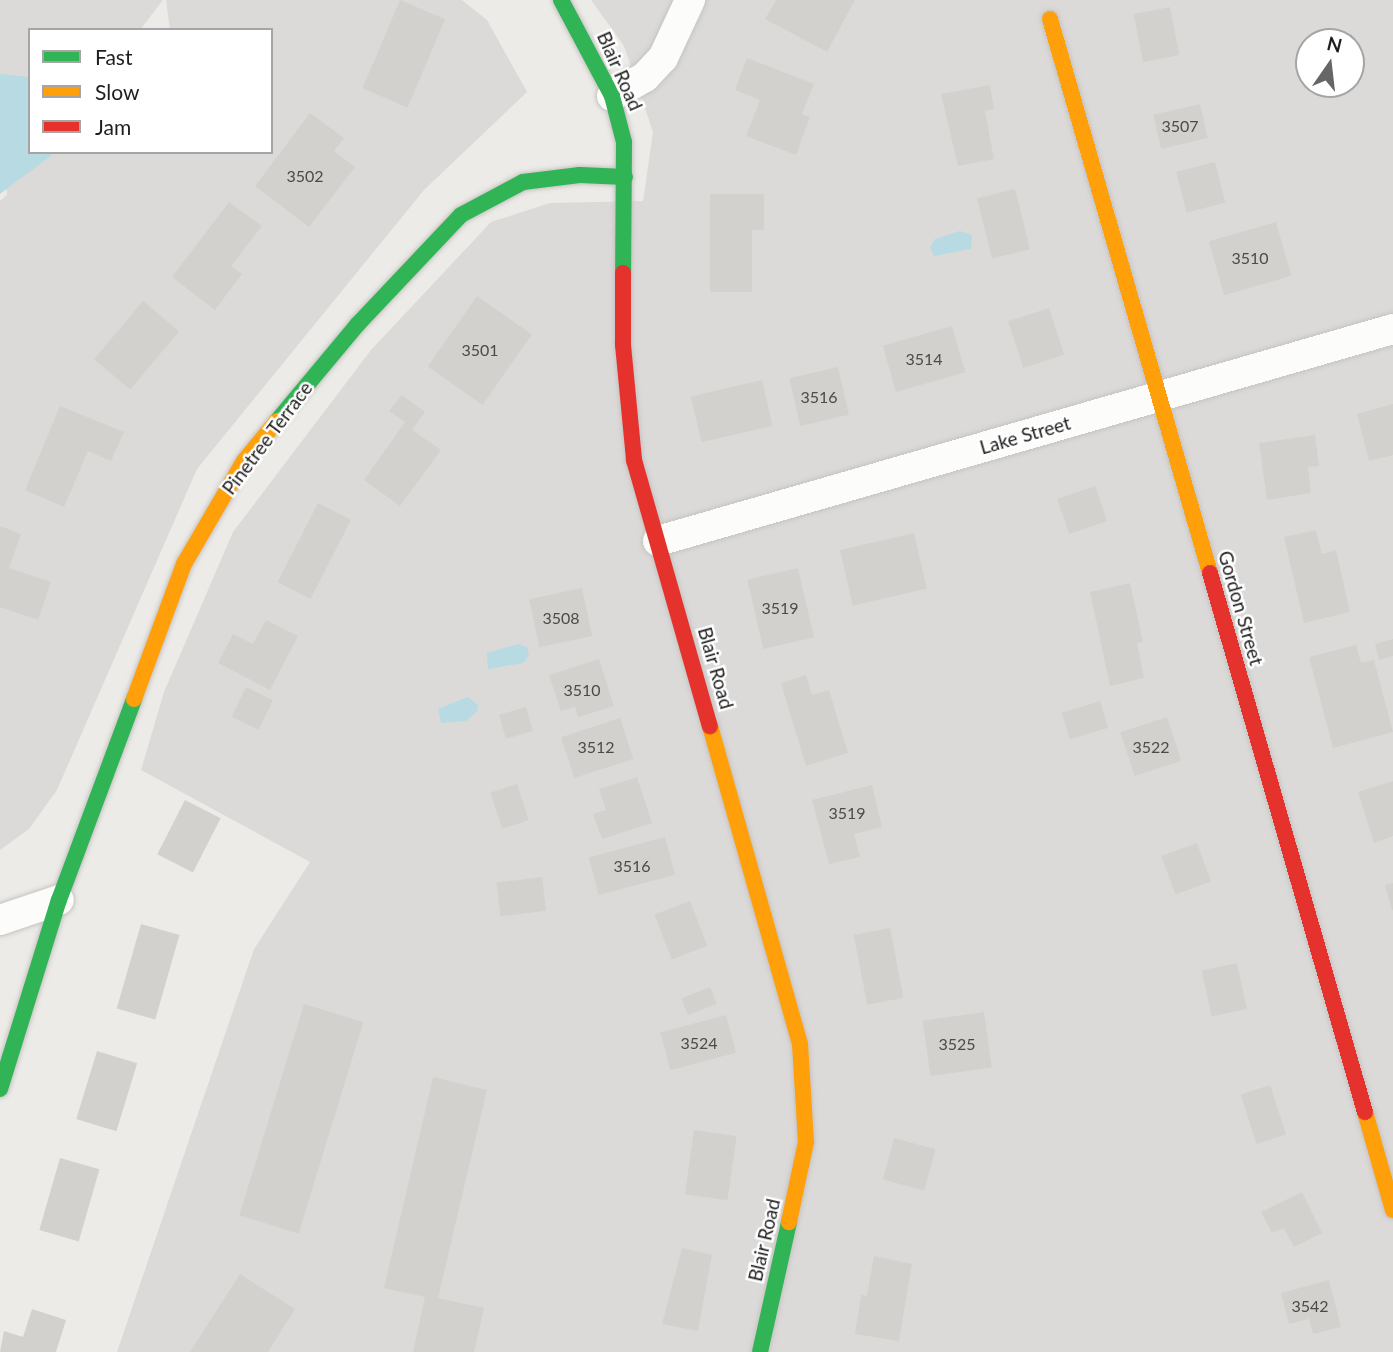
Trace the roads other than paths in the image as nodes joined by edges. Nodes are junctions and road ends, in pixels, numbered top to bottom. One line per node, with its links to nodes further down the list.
1 (561, 0): 4 (street, Blair Road)
2 (690, 0): 4 (street)
3 (1050, 19): 7 (street, Gordon Street)
4 (612, 96): 5 (street, Blair Road)
5 (625, 177): 8 (street, Blair Road); 9 (street, Pinetree Terrace)
6 (1393, 328): 7 (street, Lake Street)
7 (1158, 396): 8 (street, Lake Street); 12 (street, Gordon Street)
8 (658, 541): 13 (street, Blair Road)
9 (59, 900): 10 (street); 11 (street, Pinetree Terrace)
10 (0, 920)
11 (0, 1089)
12 (1393, 1210)
13 (760, 1352)

